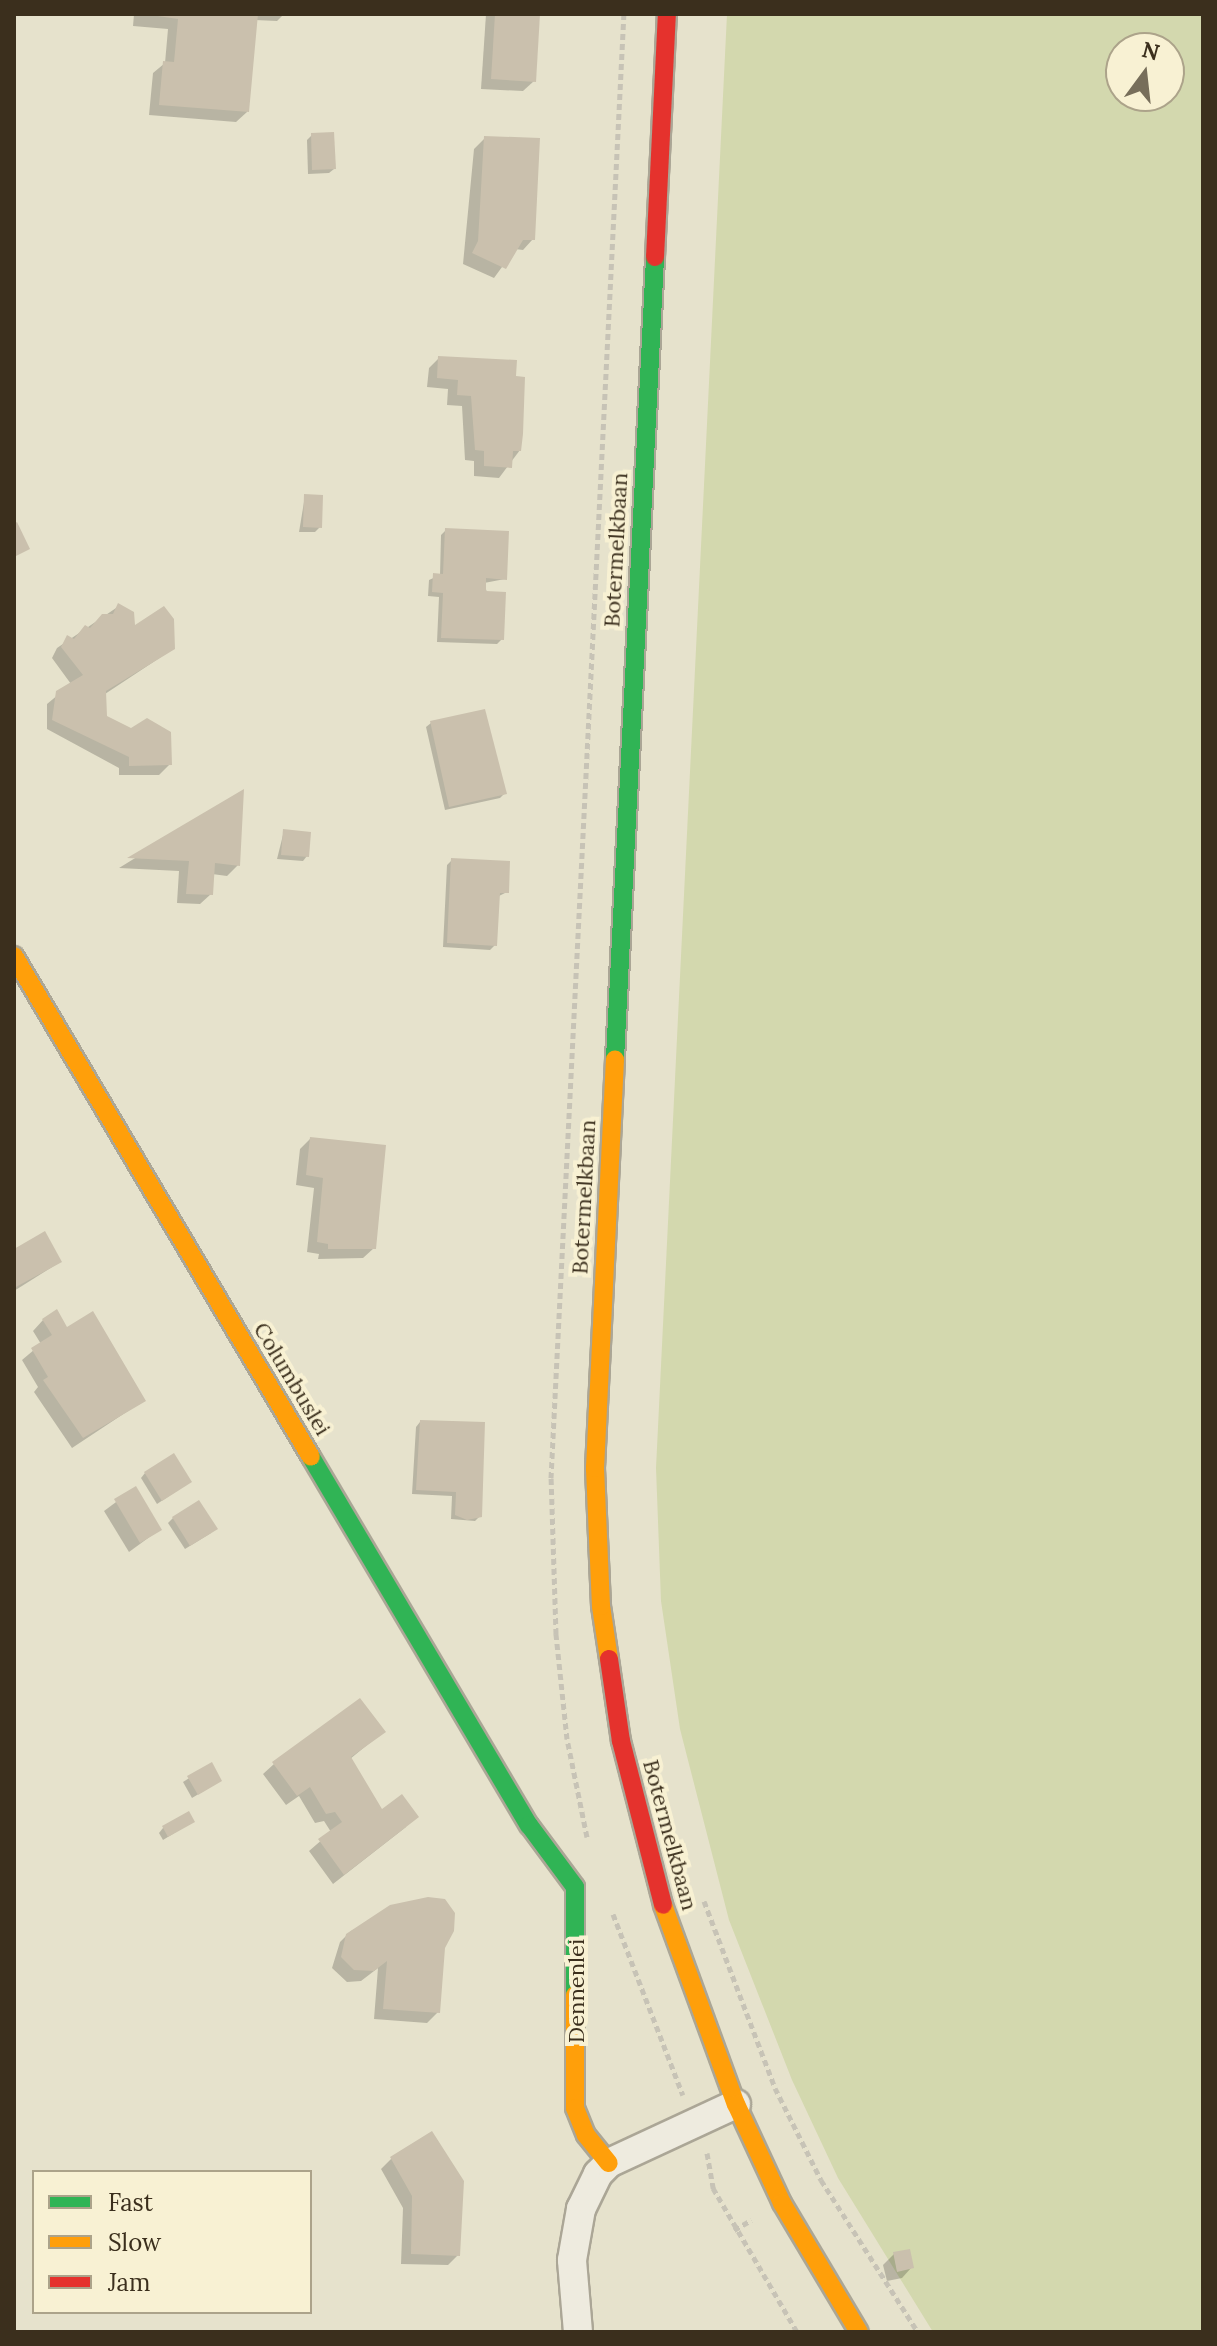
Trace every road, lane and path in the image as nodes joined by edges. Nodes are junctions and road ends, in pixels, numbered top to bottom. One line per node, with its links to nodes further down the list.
1 (667, 14): 5 (main road, Botermelkbaan)
2 (14, 956): 3 (main road, Columbuslei)
3 (529, 1825): 6 (main road, Dennenlei)
4 (700, 1886): 11 (path)
5 (736, 2104): 6 (street); 10 (main road, Botermelkbaan)
6 (609, 2163): 8 (street)
7 (734, 2230): 9 (path)
8 (578, 2332)
9 (797, 2332)
10 (859, 2332)
11 (918, 2332)

